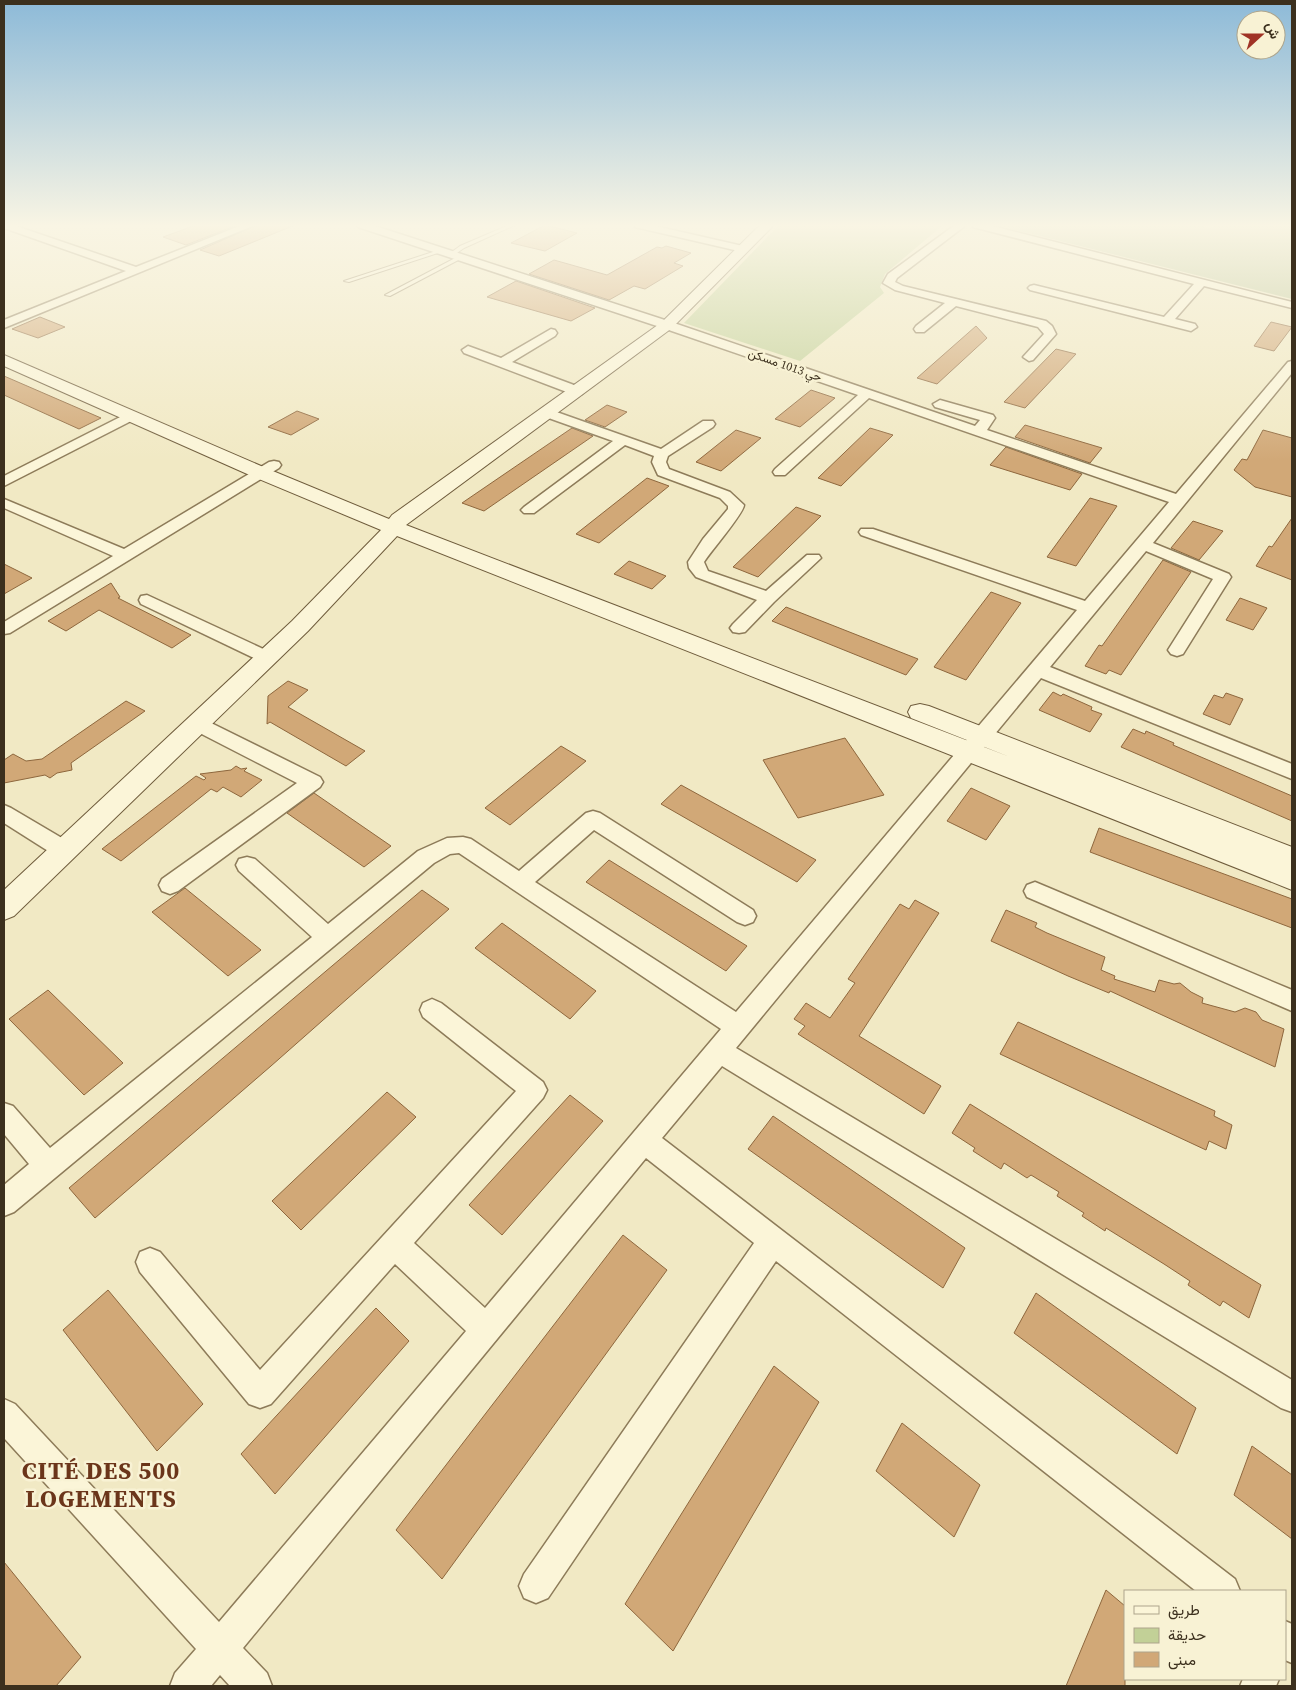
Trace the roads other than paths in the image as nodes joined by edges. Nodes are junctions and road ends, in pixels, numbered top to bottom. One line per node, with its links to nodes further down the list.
1 (54, 304): 10 (street)
2 (622, 304): 8 (street, حي 1013 مسكن)
3 (692, 304): 8 (main road)
4 (952, 304): 12 (street)
5 (961, 304): 16 (street)
6 (1098, 304): 9 (street)
7 (1182, 304): 9 (street)
8 (677, 320): 20 (main road); 21 (street, حي 1013 مسكن)
9 (1167, 321): 11 (street)
10 (4, 324)
11 (1191, 327)
12 (920, 329)
13 (550, 333): 18 (street)
14 (4, 348): 29 (main road)
15 (468, 350): 18 (street)
16 (1029, 357)
17 (4, 360): 24 (main road)
18 (502, 363): 20 (street)
19 (1292, 365): 32 (street)
20 (577, 391): 23 (main road)
21 (867, 393): 26 (street, حي 1013 مسكن); 30 (street)
22 (924, 399): 26 (street)
23 (548, 413): 27 (street); 35 (main road)
24 (130, 416): 29 (main road); 31 (street)
25 (708, 424): 28 (street)
26 (978, 432): 32 (street, حي 1013 مسكن)
27 (623, 440): 28 (street); 34 (street)
28 (662, 454): 40 (street)
29 (267, 469): 35 (main road); 38 (street)
30 (780, 472)
31 (4, 482)
32 (1179, 500): 37 (street)
33 (4, 503): 38 (street)
34 (530, 510)
35 (396, 524): 46 (main road); 49 (main road)
36 (868, 532): 42 (street)
37 (1142, 544): 42 (street); 45 (street)
38 (125, 555): 44 (street)
39 (813, 558): 40 (street)
40 (768, 598): 43 (street)
41 (147, 600): 46 (street)
42 (1088, 608): 47 (street)
43 (739, 628)
44 (4, 629)
45 (1177, 650)
46 (266, 657): 48 (main road)
47 (1037, 669): 49 (street); 50 (street)
48 (197, 722): 52 (main road); 57 (street)
49 (975, 743): 53 (main road); 55 (main road); 64 (street)
50 (1292, 772)
51 (4, 812): 52 (street)
52 (64, 850): 59 (main road)
53 (1292, 858)
54 (247, 865): 61 (street)
55 (1292, 879)
56 (519, 883): 60 (street); 61 (street); 64 (street)
57 (170, 884)
58 (1035, 891): 62 (street)
59 (4, 908)
60 (745, 916)
61 (327, 937): 68 (street)
62 (1292, 1001)
63 (432, 1010): 71 (street)
64 (738, 1027): 65 (street)
65 (719, 1050): 67 (street); 74 (street)
66 (4, 1114): 68 (street)
67 (644, 1140): 70 (street); 73 (street)
68 (48, 1166): 69 (street)
69 (4, 1202)
70 (774, 1241): 76 (street); 77 (street)
71 (394, 1244): 72 (street); 73 (street)
72 (150, 1262)
73 (486, 1329): 78 (street)
74 (1292, 1398)
75 (4, 1415): 78 (street)
76 (536, 1586)
77 (1222, 1590)
78 (220, 1649): 79 (street); 80 (street)
79 (188, 1686)
80 (254, 1686)

